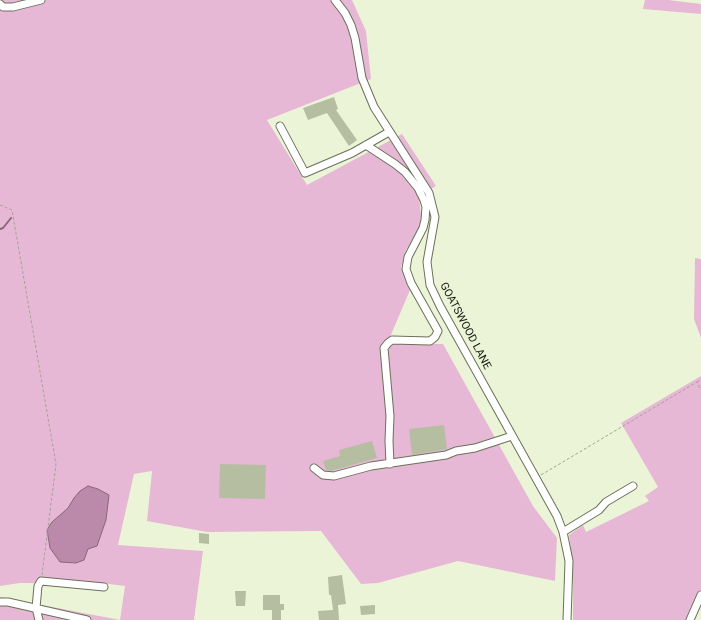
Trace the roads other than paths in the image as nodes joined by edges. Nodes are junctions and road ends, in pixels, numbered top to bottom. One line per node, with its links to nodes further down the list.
1 (41, 0): 3 (street)
2 (335, 0): 5 (street, GOATSWOOD LANE)
3 (0, 4)
4 (280, 126): 6 (street)
5 (389, 132): 6 (street); 7 (street, GOATSWOOD LANE)
6 (366, 145): 8 (street)
7 (512, 436): 8 (street); 11 (street, GOATSWOOD LANE)
8 (390, 464): 9 (street)
9 (314, 468)
10 (633, 486): 11 (street)
11 (563, 532): 18 (street, GOATSWOOD LANE)
12 (104, 587): 15 (street)
13 (701, 595): 19 (street)
14 (0, 602): 15 (street)
15 (36, 608): 16 (street); 17 (street)
16 (39, 620)
17 (87, 620)
18 (567, 620)
19 (690, 620)

